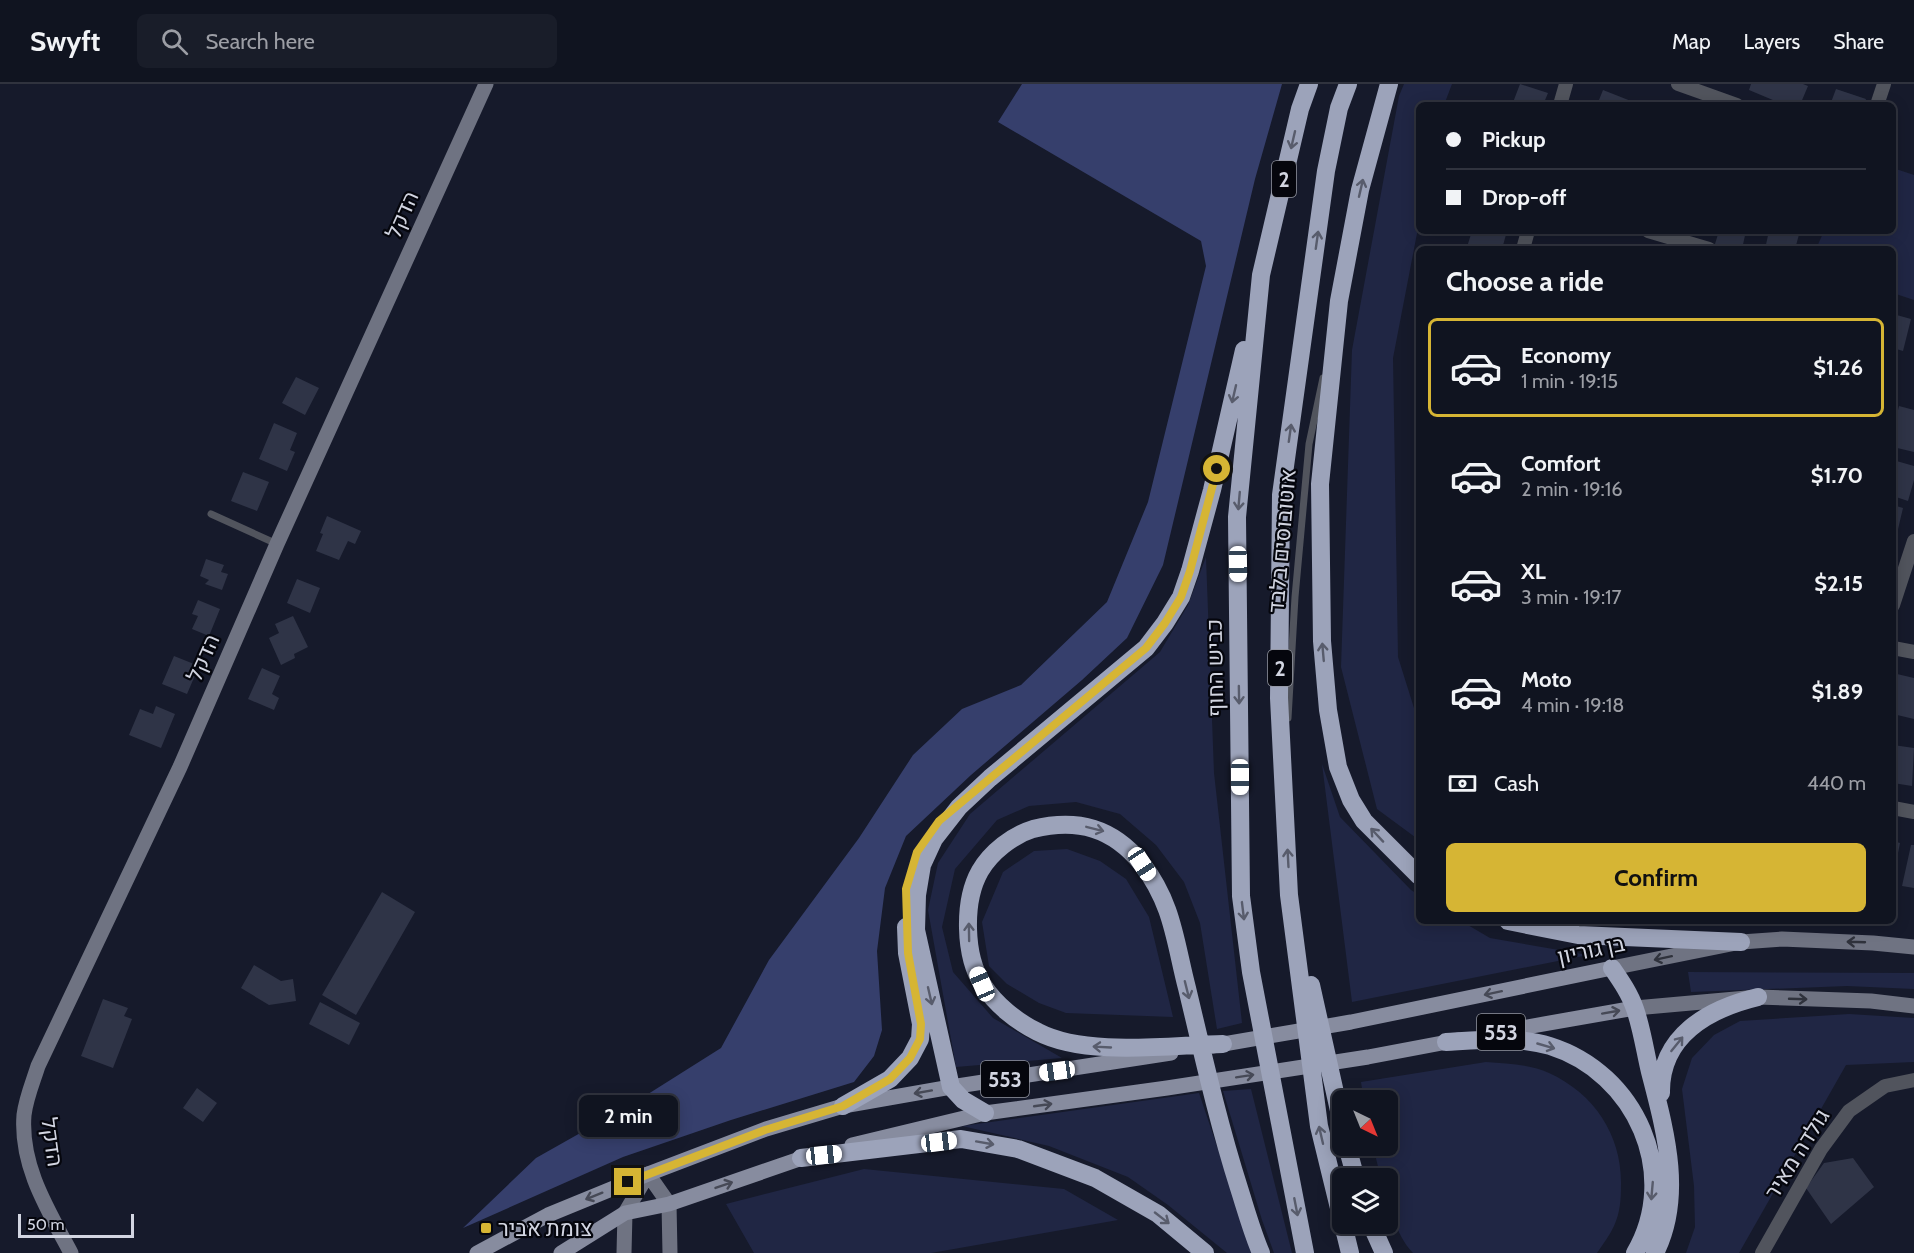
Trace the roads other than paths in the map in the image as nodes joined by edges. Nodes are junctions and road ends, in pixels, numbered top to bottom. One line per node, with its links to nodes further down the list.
1 (486, 84): 18 (street, הדקל)
2 (1310, 84): 14 (highway, כביש החוף / 2, one-way to 14)
3 (1348, 84): 23 (highway, 2, one-way to 3)
4 (1389, 84): 15 (highway, one-way to 4)
5 (1566, 84): 9 (street)
6 (1678, 84): 8 (street)
7 (1884, 84): 11 (street)
8 (1713, 90): 10 (street)
9 (1561, 102)
10 (1732, 102)
11 (1878, 102)
12 (1656, 234): 13 (street)
13 (1688, 246)
14 (1261, 275): 22 (highway, one-way to 22); 56 (highway, כביש החוף / 2, one-way to 56)
15 (1340, 301): 23 (lane, אוטובוסים בלבד); 26 (highway, one-way to 15)
16 (211, 514): 18 (lane)
17 (1914, 541): 19 (street)
18 (277, 544): 49 (street, הדקל)
19 (1896, 596)
20 (1896, 649): 21 (street)
21 (1914, 652)
22 (990, 778): 39 (highway, one-way to 39); 41 (highway)
23 (1285, 787): 27 (highway, 2, one-way to 23)
24 (1896, 809): 25 (street)
25 (1914, 812)
26 (1416, 873)
27 (1289, 895): 40 (highway); 57 (highway, 2, one-way to 27)
28 (1523, 924): 29 (highway)
29 (1741, 942): 30 (street, בן גוריון, one-way to 29); 31 (street, בן גוריון, one-way to 31)
30 (1914, 947)
31 (1612, 968): 34 (highway); 36 (main road, בן גוריון / 553, one-way to 36)
32 (1758, 997): 33 (street, one-way to 33); 34 (street); 43 (highway, one-way to 32)
33 (1914, 1006)
34 (1635, 1008): 35 (main road, 553, one-way to 34); 43 (highway)
35 (1446, 1042): 42 (main road, 553, one-way to 35); 59 (highway, one-way to 59)
36 (1223, 1044): 37 (highway)
37 (1164, 1050): 39 (main road, 553); 55 (highway, one-way to 55)
38 (1914, 1080): 61 (street, גולדה מאיר)
39 (951, 1087): 41 (main road, 553, one-way to 41); 42 (highway)
40 (1335, 1090)
41 (843, 1106): 45 (main road, 553)
42 (985, 1113): 44 (main road, 553)
43 (1662, 1119): 60 (highway)
44 (801, 1158): 46 (main road, 553, one-way to 44); 54 (highway, one-way to 54)
45 (648, 1174): 46 (street); 47 (street); 50 (main road, 553, one-way to 50)
46 (669, 1204): 47 (main road, 553); 53 (street)
47 (625, 1213): 51 (main road, 553); 52 (street)
48 (1375, 1234): 58 (highway)
49 (71, 1253)
50 (477, 1253)
51 (561, 1253)
52 (624, 1253)
53 (670, 1253)
54 (1205, 1253)
55 (1261, 1253)
56 (1305, 1253)
57 (1350, 1253)
58 (1384, 1253)
59 (1635, 1253)
60 (1655, 1253)
61 (1762, 1253)

